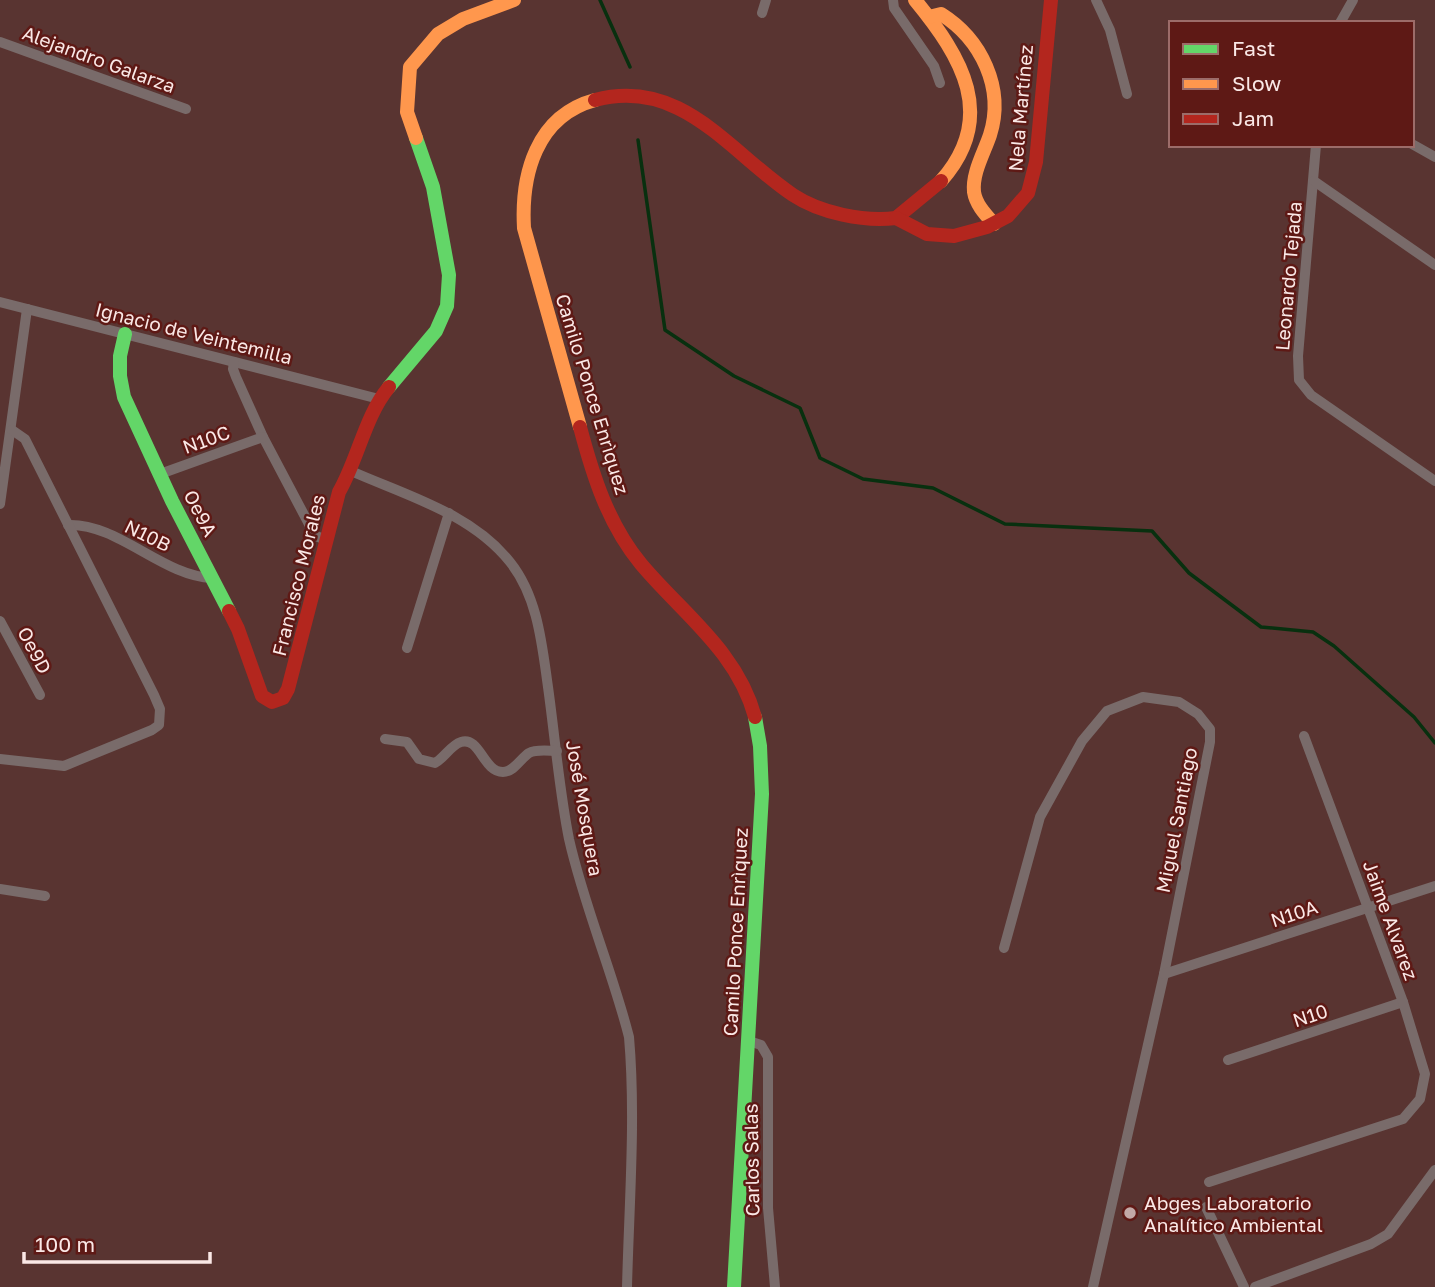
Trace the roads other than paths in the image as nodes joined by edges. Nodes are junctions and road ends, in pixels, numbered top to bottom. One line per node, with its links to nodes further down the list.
1 (514, 0): 26 (main road, Francisco Morales)
2 (766, 0): 8 (street)
3 (892, 0): 12 (street)
4 (915, 0): 9 (main road)
5 (1051, 0): 20 (main road, Nela Martínez)
6 (1096, 0): 13 (street)
7 (1353, 0): 10 (street)
8 (762, 13)
9 (929, 17): 19 (main road); 20 (main road)
10 (1341, 21)
11 (0, 42): 14 (street, Alejandro Galarza)
12 (940, 83)
13 (1127, 94)
14 (186, 109)
15 (1414, 145): 17 (street)
16 (1316, 147): 18 (street, Leonardo Tejada)
17 (1435, 157)
18 (1314, 181): 21 (street); 31 (street, Leonardo Tejada)
19 (896, 218): 20 (main road, Nela Martínez); 52 (main road, Camilo Ponce Enrìquez)
20 (994, 224)
21 (1435, 265)
22 (0, 302): 23 (street, Ignacio de Veintemilla)
23 (27, 309): 24 (street, Ignacio de Veintemilla); 27 (street)
24 (125, 334): 25 (street, Ignacio de Veintemilla); 30 (main road, Oe9A)
25 (234, 362): 26 (street, Ignacio de Veintemilla); 28 (street)
26 (379, 399): 29 (main road, Francisco Morales)
27 (12, 430): 32 (street); 34 (street)
28 (263, 437): 30 (street, N10C); 35 (street)
29 (351, 471): 33 (street, José Mosquera); 35 (main road, Francisco Morales)
30 (160, 474): 36 (main road, Oe9A)
31 (1435, 481)
32 (0, 504)
33 (449, 513): 38 (street); 43 (street, José Mosquera)
34 (68, 525): 36 (street, N10B); 44 (street)
35 (326, 540): 40 (main road, Francisco Morales)
36 (212, 578): 40 (main road, Oe9A)
37 (0, 621): 39 (street, Oe9D)
38 (407, 649)
39 (40, 695)
40 (272, 702)
41 (1304, 736): 48 (street, Jaime Alvarez)
42 (385, 739): 43 (street)
43 (557, 751): 57 (street, José Mosquera)
44 (0, 759)
45 (1435, 886): 48 (street, N10A)
46 (0, 889): 47 (street)
47 (45, 897)
48 (1368, 907): 50 (street, N10A); 51 (street, Jaime Alvarez)
49 (1004, 948): 50 (street, Miguel Santiago)
50 (1164, 974): 60 (street, Miguel Santiago)
51 (1403, 1002): 53 (street, N10); 55 (street, Jaime Alvarez)
52 (750, 1041): 58 (main road, Camilo Ponce Enrìquez); 59 (street, Carlos Salas)
53 (1228, 1060)
54 (1435, 1170): 62 (street)
55 (1209, 1182)
56 (1206, 1207): 61 (street)
57 (627, 1287)
58 (734, 1287)
59 (775, 1287)
60 (1093, 1287)
61 (1244, 1287)
62 (1255, 1287)

